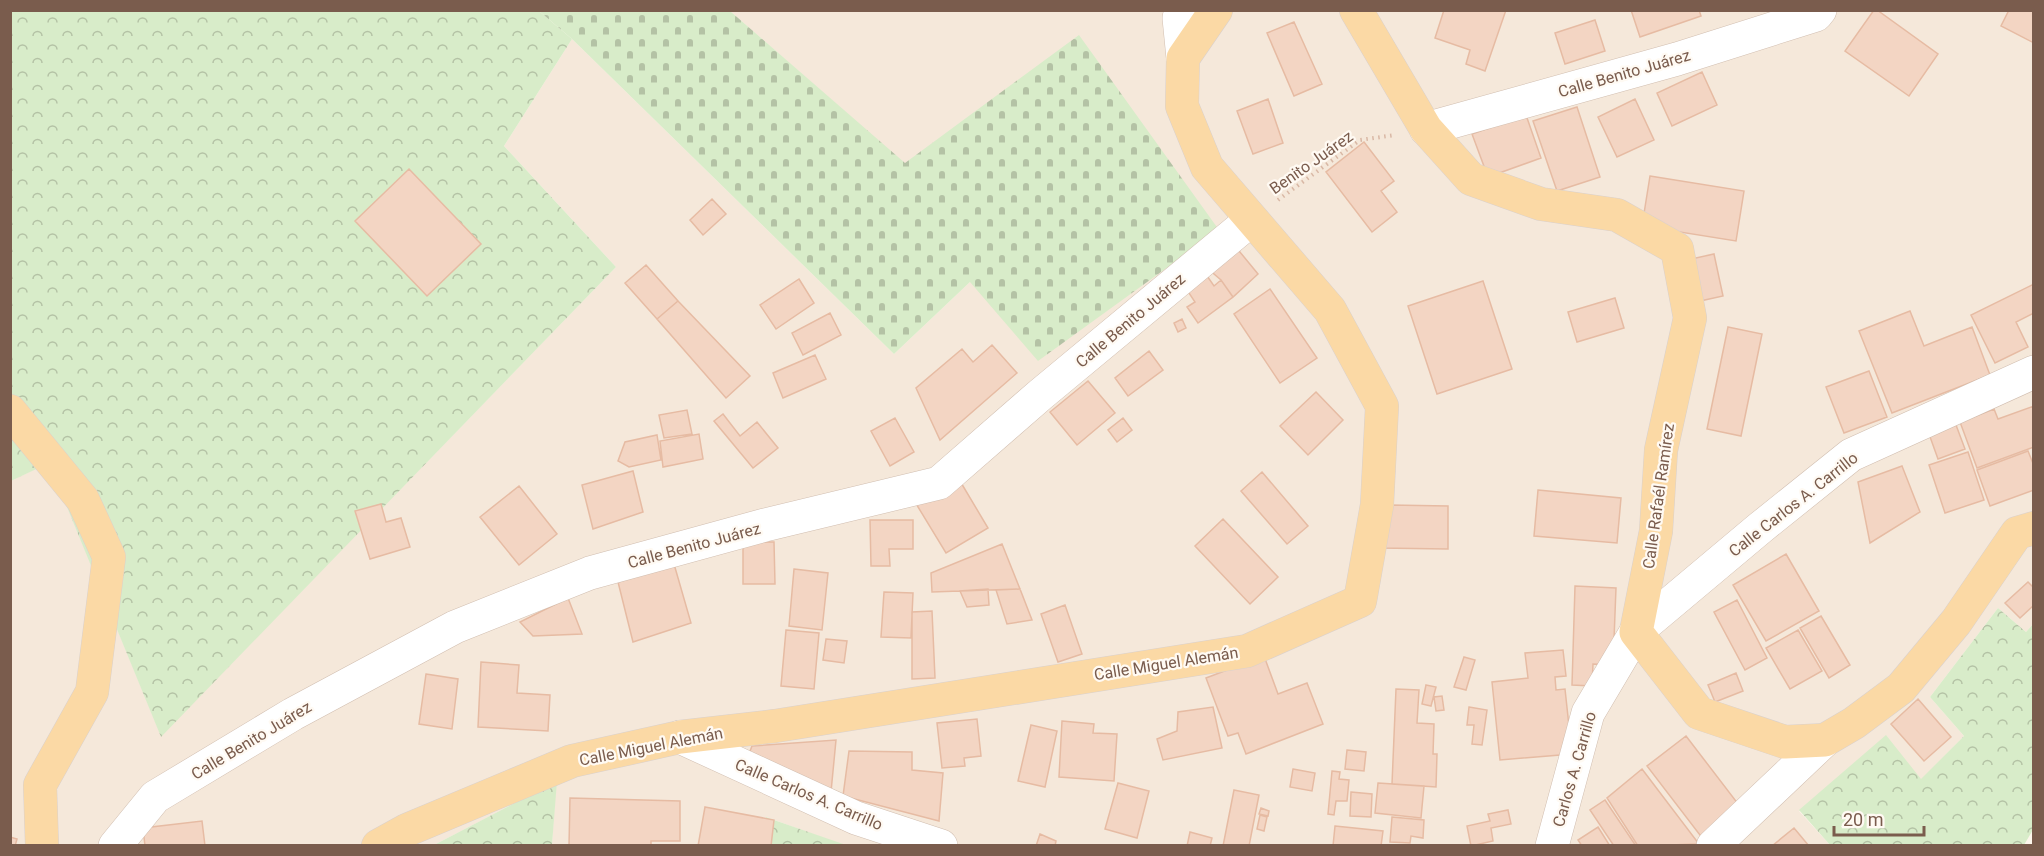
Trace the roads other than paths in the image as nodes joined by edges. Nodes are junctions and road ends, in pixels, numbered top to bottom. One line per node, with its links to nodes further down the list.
1 (1181, 10): 5 (street)
2 (1216, 10): 5 (main road)
3 (1356, 10): 6 (main road, Calle Rafaél Ramírez)
4 (1820, 10): 6 (street, Calle Benito Juárez)
5 (1183, 58): 7 (main road, Calle Miguel Alemán)
6 (1426, 129): 11 (main road, Calle Rafaél Ramírez)
7 (1251, 220): 12 (main road, Calle Miguel Alemán); 15 (street, Calle Benito Juárez)
8 (2034, 372): 11 (street, Calle Carlos A. Carrillo)
9 (10, 411): 14 (main road)
10 (2034, 528): 13 (main road)
11 (1636, 632): 13 (main road); 18 (street, Carlos A. Carrillo)
12 (680, 738): 16 (main road, Calle Miguel Alemán); 17 (street, Calle Carlos A. Carrillo)
13 (1825, 740): 19 (street)
14 (42, 846)
15 (115, 846)
16 (378, 846)
17 (941, 846)
18 (1552, 846)
19 (1713, 846)

